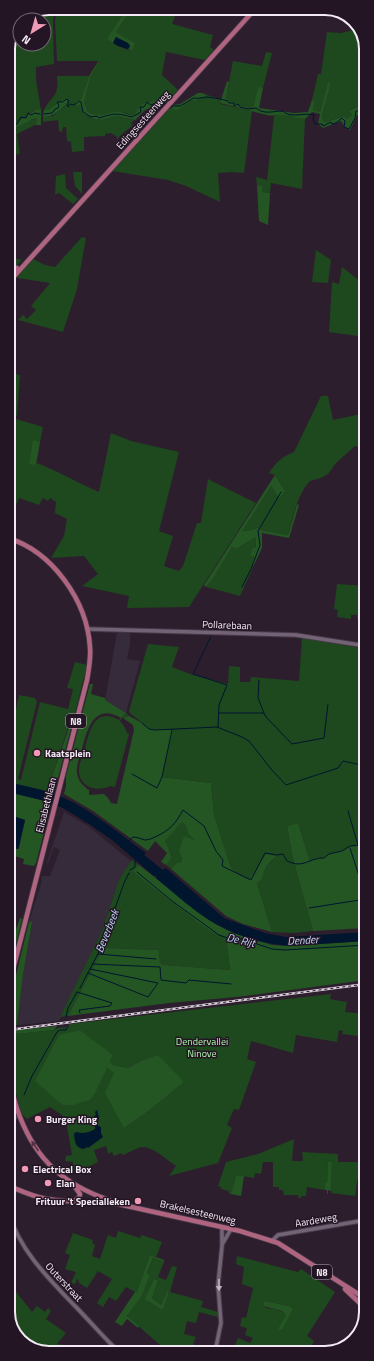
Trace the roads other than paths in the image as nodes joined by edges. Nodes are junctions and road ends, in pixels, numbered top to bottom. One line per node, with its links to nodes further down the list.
1 (250, 15): 2 (main road, Edingsesteenweg)
2 (43, 243): 3 (main road, Edingsesteenweg); 4 (main road, Edingsesteenweg)
3 (15, 271)
4 (15, 275)
5 (15, 541): 6 (main road, N8)
6 (87, 629): 7 (street, Pollarebaan); 8 (main road, Elisabethlaan / N8)
7 (359, 645)
8 (15, 962)
9 (15, 1101): 11 (main road, N8)
10 (15, 1122): 11 (main road)
11 (24, 1125): 12 (main road, N8, one-way to 11)
12 (72, 1184): 14 (main road); 15 (main road, Brakelsesteenweg / N8)
13 (15, 1188): 14 (main road, Brakelsesteenweg / N8)
14 (74, 1201): 15 (main road, Brakelsesteenweg / N8)
15 (118, 1204): 17 (main road, Brakelsesteenweg / N8)
16 (359, 1221): 20 (street, Aardeweg)
17 (222, 1227): 19 (main road, Brakelsesteenweg / N8); 21 (street)
18 (15, 1229): 24 (street, Outerstraat)
19 (231, 1229): 20 (main road, Brakelsesteenweg / N8); 21 (street)
20 (272, 1241): 22 (main road, Brakelsesteenweg / N8); 23 (main road, Brakelsesteenweg / N8)
21 (222, 1246): 25 (street, one-way to 25)
22 (359, 1295)
23 (359, 1302)
24 (113, 1346)
25 (216, 1346)

